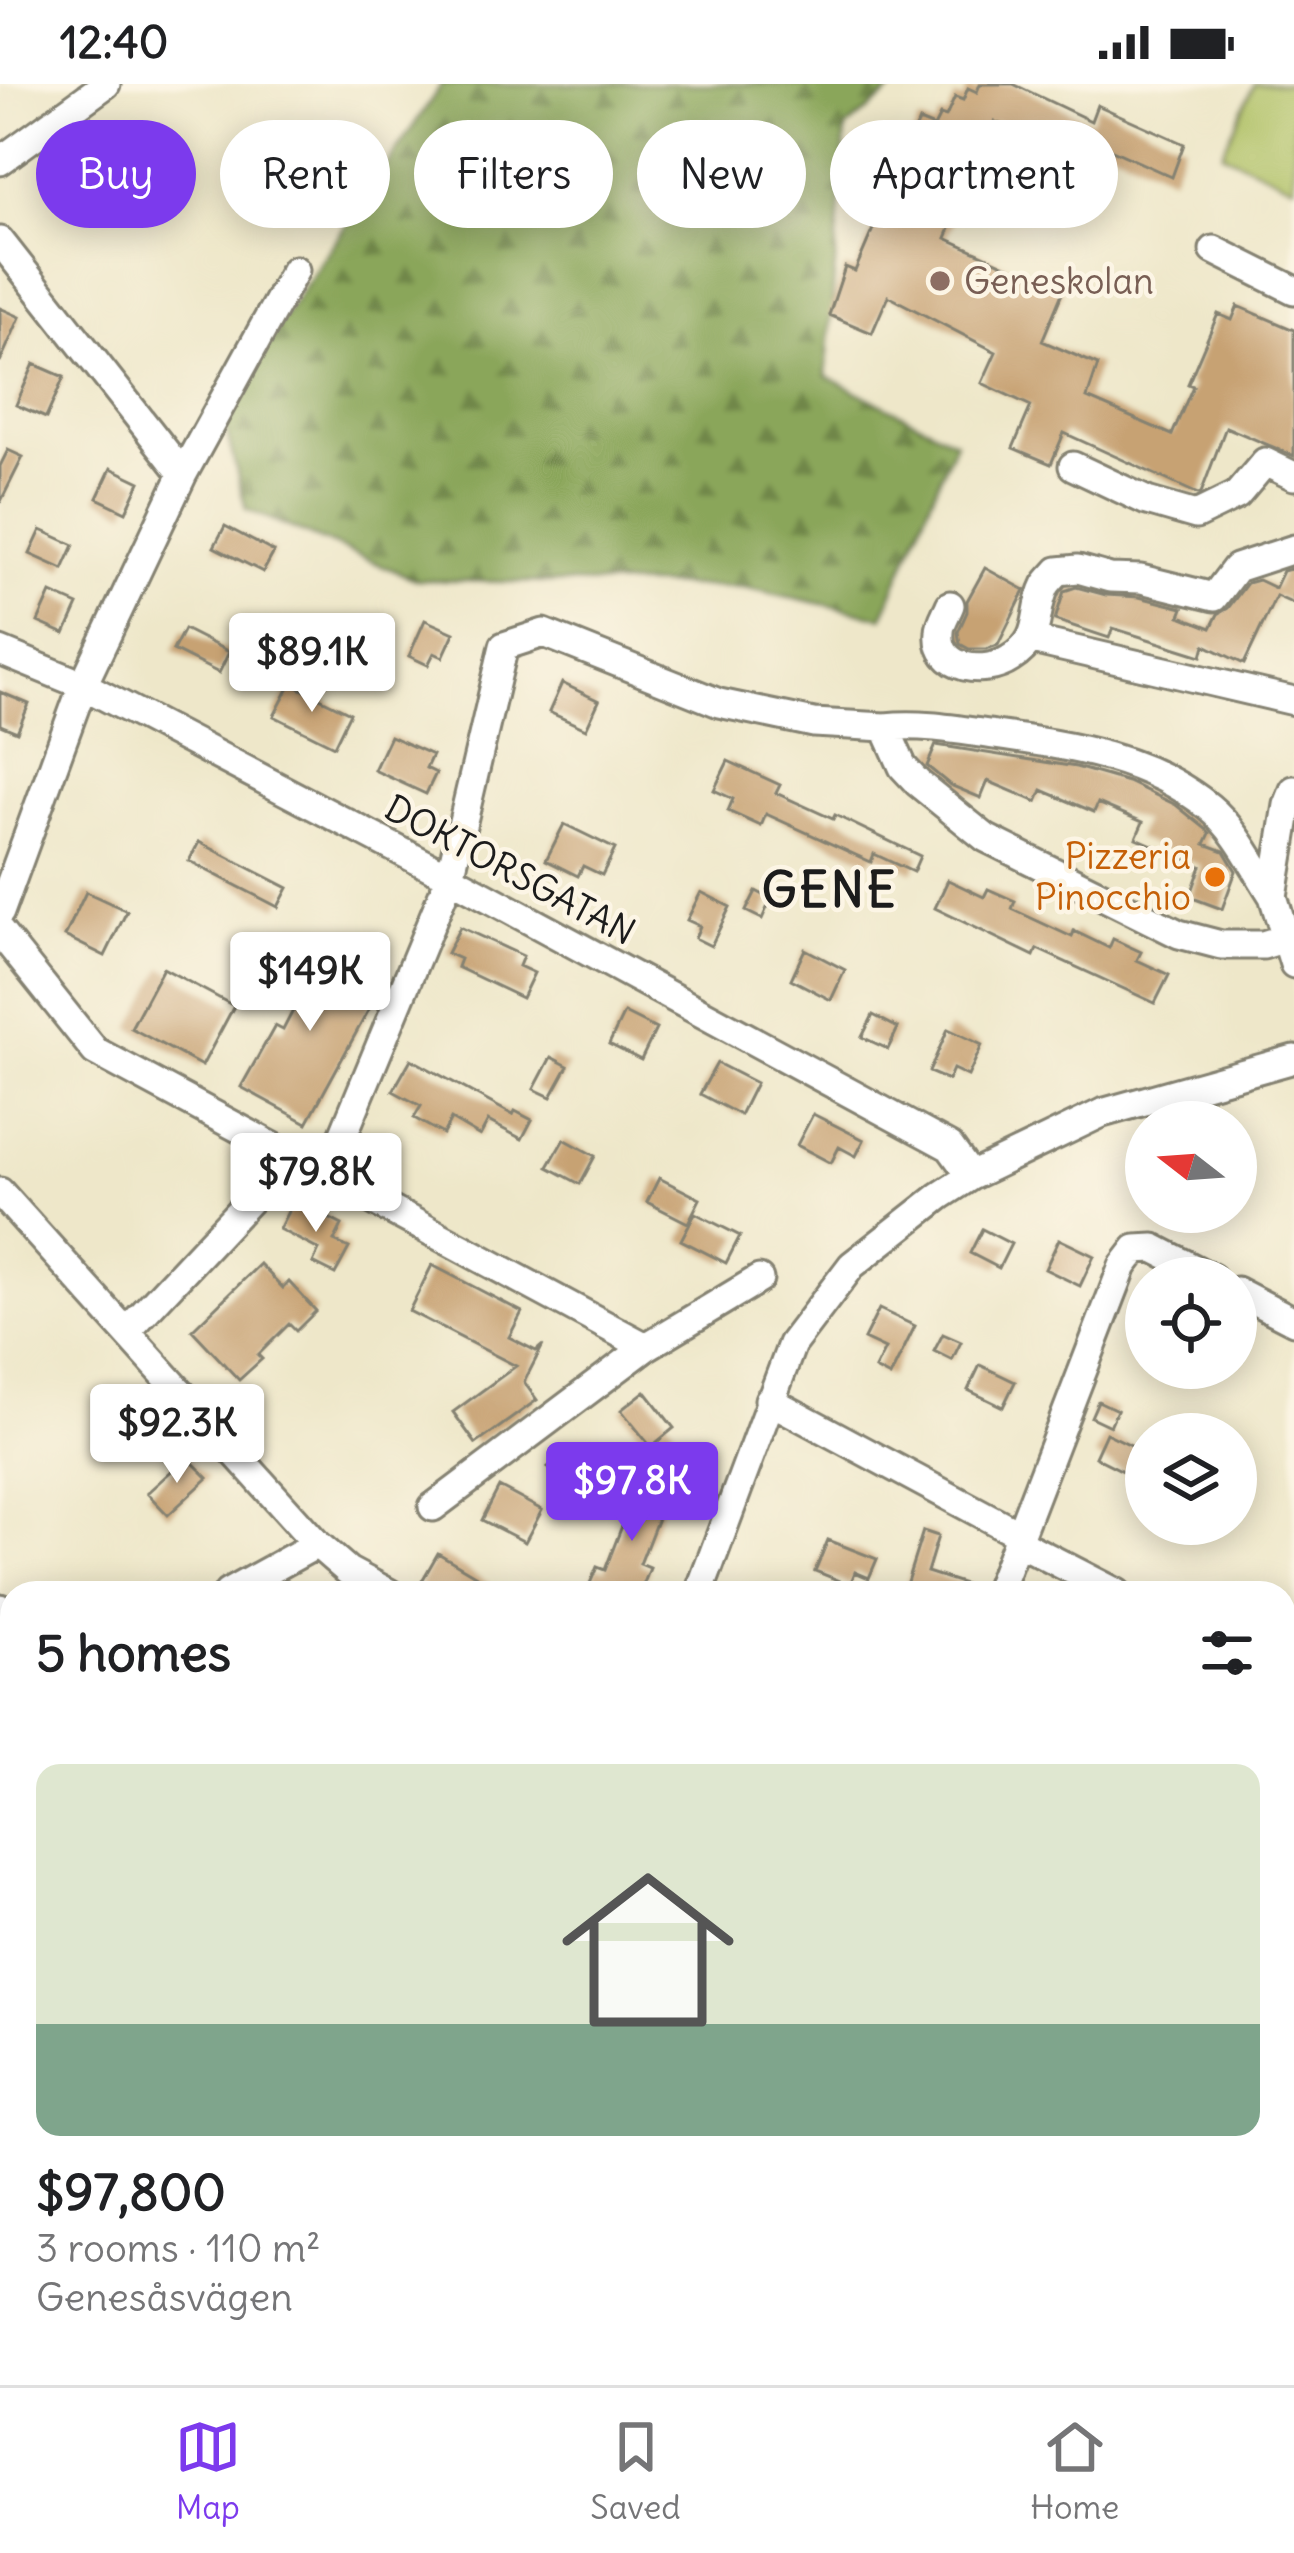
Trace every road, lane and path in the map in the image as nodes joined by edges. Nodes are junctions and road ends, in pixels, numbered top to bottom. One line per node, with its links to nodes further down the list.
1 (106, 84): 2 (street)
2 (0, 161)
3 (0, 241): 8 (street)
4 (1214, 250): 6 (street)
5 (295, 270): 8 (street)
6 (1294, 290)
7 (1073, 466): 9 (street)
8 (183, 474): 14 (street)
9 (1294, 476)
10 (1294, 550): 12 (street)
11 (950, 605): 12 (street)
12 (1032, 640): 15 (street)
13 (0, 651): 14 (street, DOKTORSGATAN)
14 (83, 685): 18 (street, DOKTORSGATAN); 20 (street)
15 (1294, 701)
16 (885, 727): 18 (street); 19 (street); 22 (street)
17 (1294, 790): 19 (street)
18 (450, 877): 24 (street); 25 (street, DOKTORSGATAN)
19 (1274, 896): 22 (street)
20 (0, 912)
21 (0, 932): 24 (street)
22 (1290, 951)
23 (1294, 1059): 25 (street)
24 (308, 1165): 33 (street); 34 (street)
25 (970, 1176): 35 (street)
26 (0, 1192): 33 (street)
27 (1131, 1257): 28 (street)
28 (1171, 1257)
29 (1125, 1265): 37 (street)
30 (759, 1279): 34 (street)
31 (1257, 1302): 32 (street)
32 (1294, 1321)
33 (128, 1330): 38 (street)
34 (646, 1346): 36 (street)
35 (769, 1400): 37 (street); 41 (street)
36 (433, 1507)
37 (1018, 1537): 42 (street); 43 (street)
38 (317, 1544): 39 (street); 40 (street)
39 (250, 1581)
40 (347, 1581)
41 (703, 1581)
42 (1002, 1581)
43 (1096, 1581)

